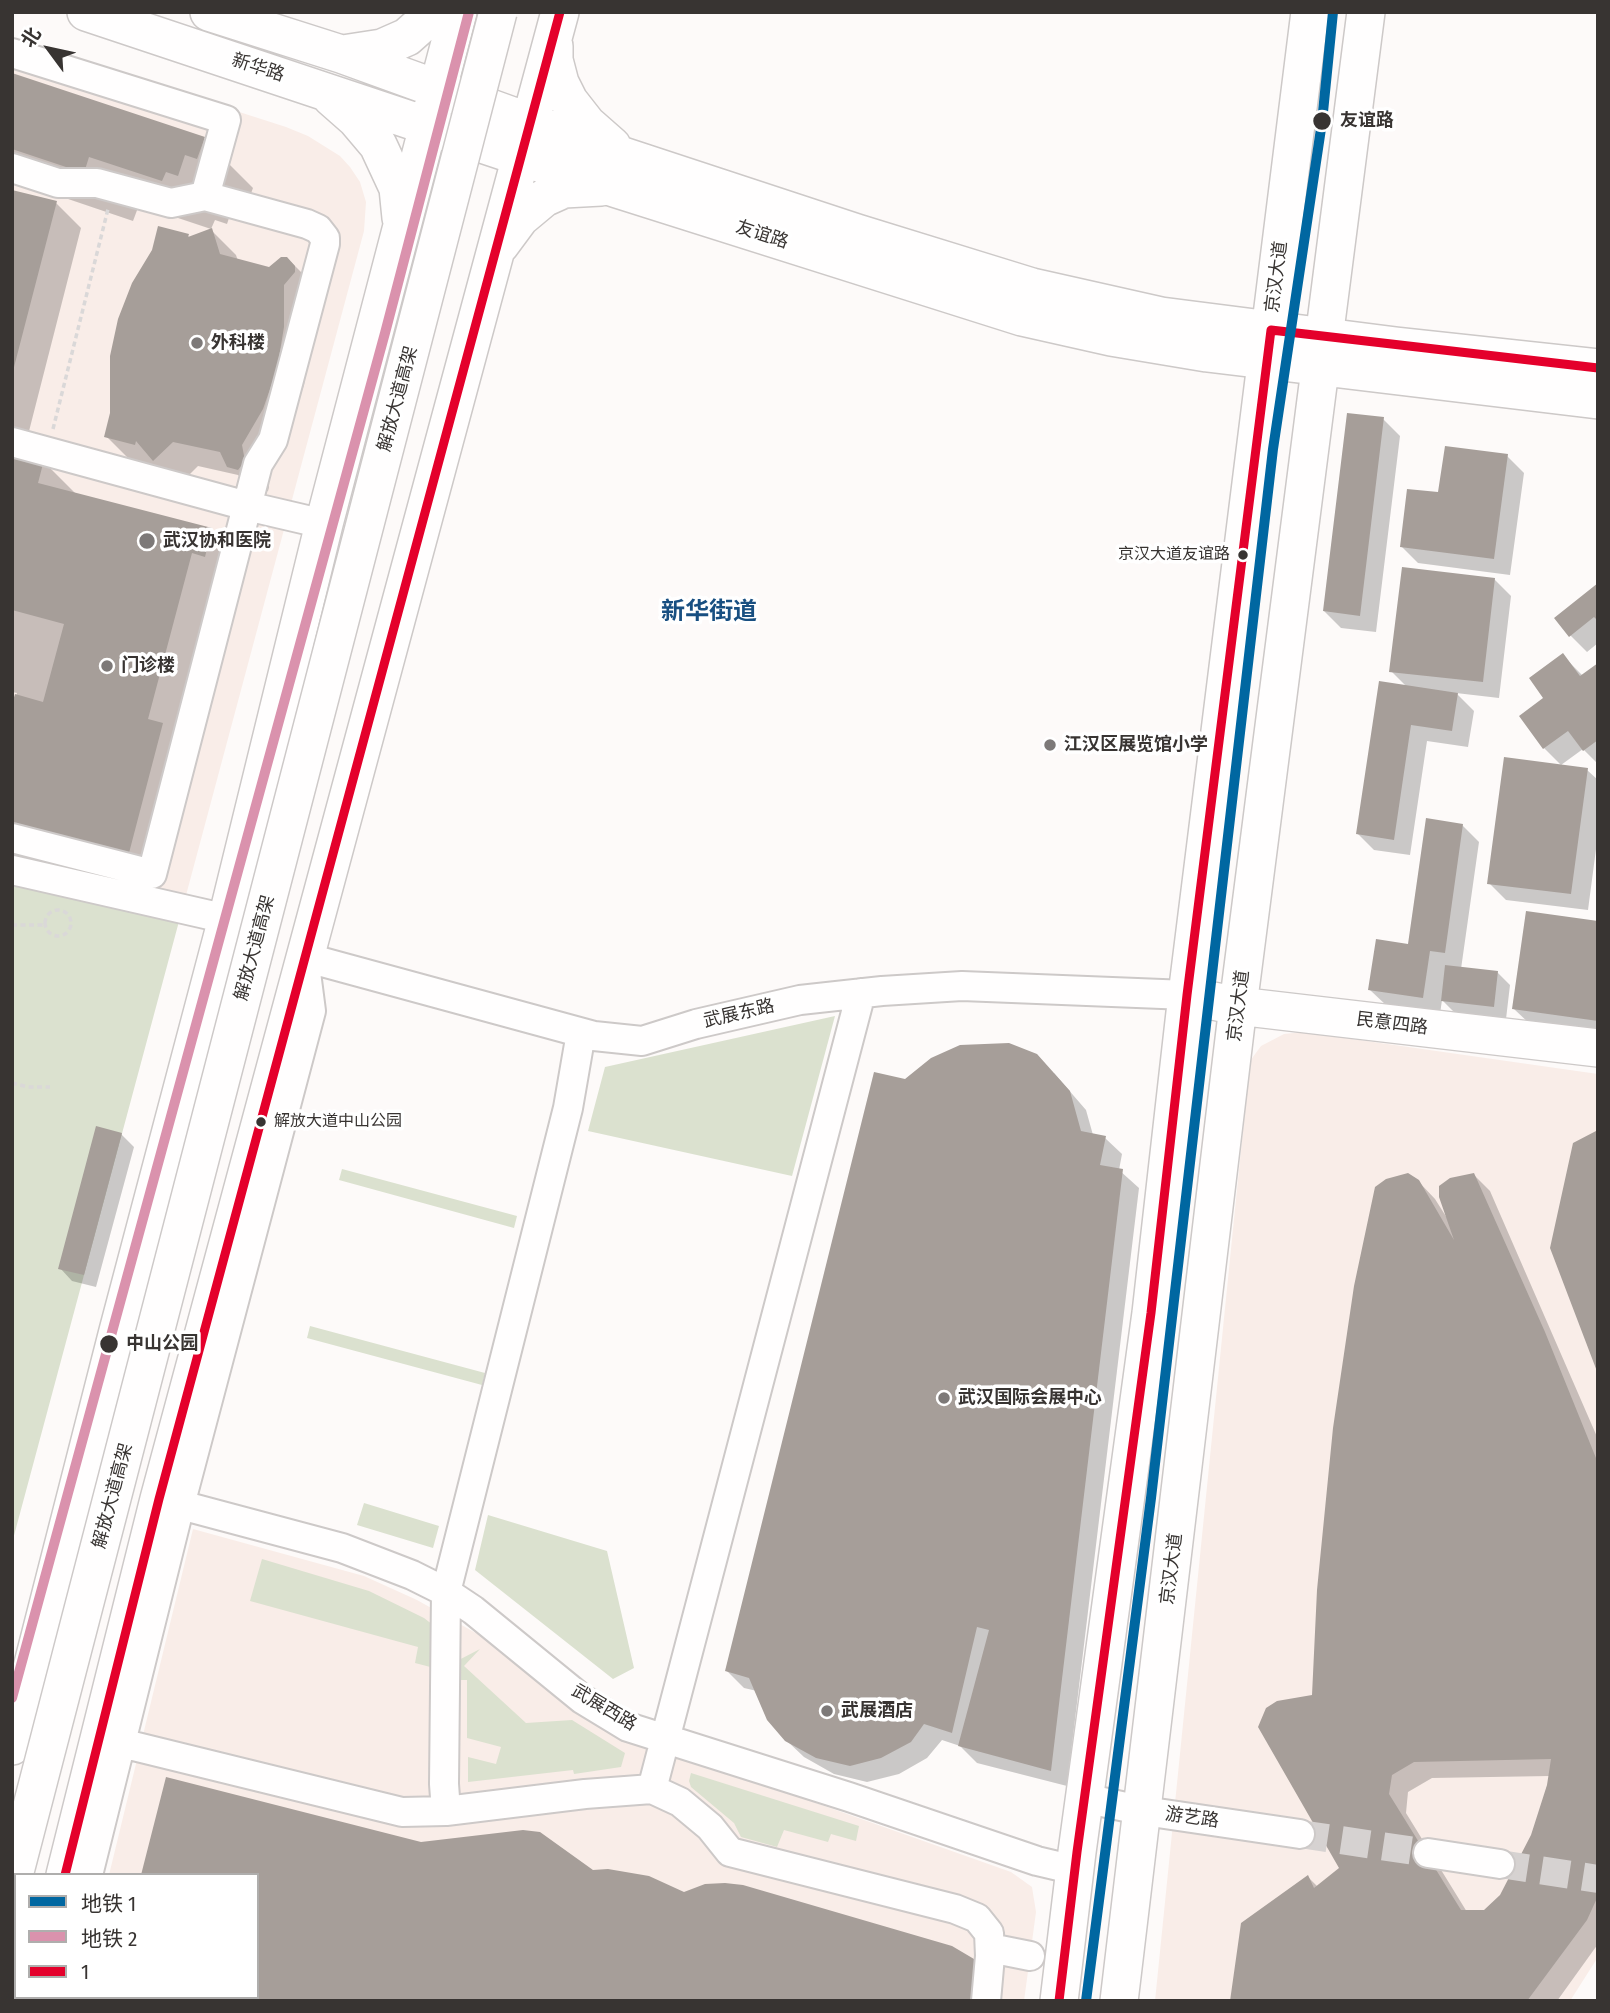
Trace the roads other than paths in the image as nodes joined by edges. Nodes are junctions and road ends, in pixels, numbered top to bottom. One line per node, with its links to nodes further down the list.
1 (86, 12): 13 (main road, 新华路)
2 (209, 12): 11 (main road)
3 (435, 12): 11 (main road)
4 (458, 12): 12 (main road)
5 (498, 12): 50 (main road, 解放大道高架, bridge)
6 (523, 12): 51 (main road, 解放大道高架)
7 (1310, 12): 21 (main road, 京汉大道)
8 (1366, 12): 22 (main road, 京汉大道)
9 (557, 22): 15 (main road); 17 (main road)
10 (12, 53): 18 (street)
11 (341, 54): 12 (main road)
12 (438, 88): 14 (main road); 15 (main road, 友谊路)
13 (323, 89): 14 (main road, 新华路); 19 (main road)
14 (429, 125): 15 (main road, 友谊路); 19 (main road)
15 (525, 139): 17 (main road, 友谊路); 20 (main road)
16 (12, 168): 18 (street)
17 (620, 172): 20 (main road); 21 (main road, 友谊路)
18 (205, 196): 26 (street)
19 (397, 246): 27 (main road)
20 (492, 262): 31 (main road)
21 (1269, 345): 22 (main road, 友谊路); 33 (main road, 京汉大道)
22 (1322, 352): 23 (main road, 友谊路); 24 (main road, 友谊路); 34 (main road, 京汉大道)
23 (1598, 368)
24 (1598, 400)
25 (12, 442): 26 (street)
26 (247, 506): 27 (street); 28 (street)
27 (324, 524): 30 (main road)
28 (12, 838)
29 (12, 870): 30 (street)
30 (228, 919): 41 (main road)
31 (304, 957): 35 (street, 武展东路); 37 (main road); 37 (street)
32 (861, 993): 33 (street, 武展东路); 35 (street, 武展东路); 39 (street)
33 (1187, 995): 34 (main road, 民意四路); 43 (main road, 京汉大道)
34 (1238, 1006): 36 (main road, 民意四路); 45 (main road, 京汉大道)
35 (581, 1033): 38 (street)
36 (1598, 1048)
37 (170, 1502): 38 (street, 武展西路); 40 (street); 52 (main road)
38 (446, 1592): 39 (street, 武展西路); 44 (street)
39 (666, 1740): 42 (street); 49 (street, 武展西路)
40 (121, 1742): 44 (street); 53 (street)
41 (12, 1746)
42 (653, 1789): 44 (street); 54 (street)
43 (1084, 1798): 45 (street, 游艺路); 49 (main road, 京汉大道)
44 (446, 1811)
45 (1144, 1811): 46 (street, 游艺路); 58 (main road, 京汉大道)
46 (1300, 1834)
47 (1428, 1853): 48 (street)
48 (1500, 1864)
49 (1075, 1870): 57 (main road, 京汉大道)
50 (15, 1873)
51 (36, 1873)
52 (66, 1873)
53 (88, 1873)
54 (990, 1948): 55 (street); 56 (street)
55 (1030, 1956)
56 (985, 2001)
57 (1059, 2001)
58 (1119, 2001)

